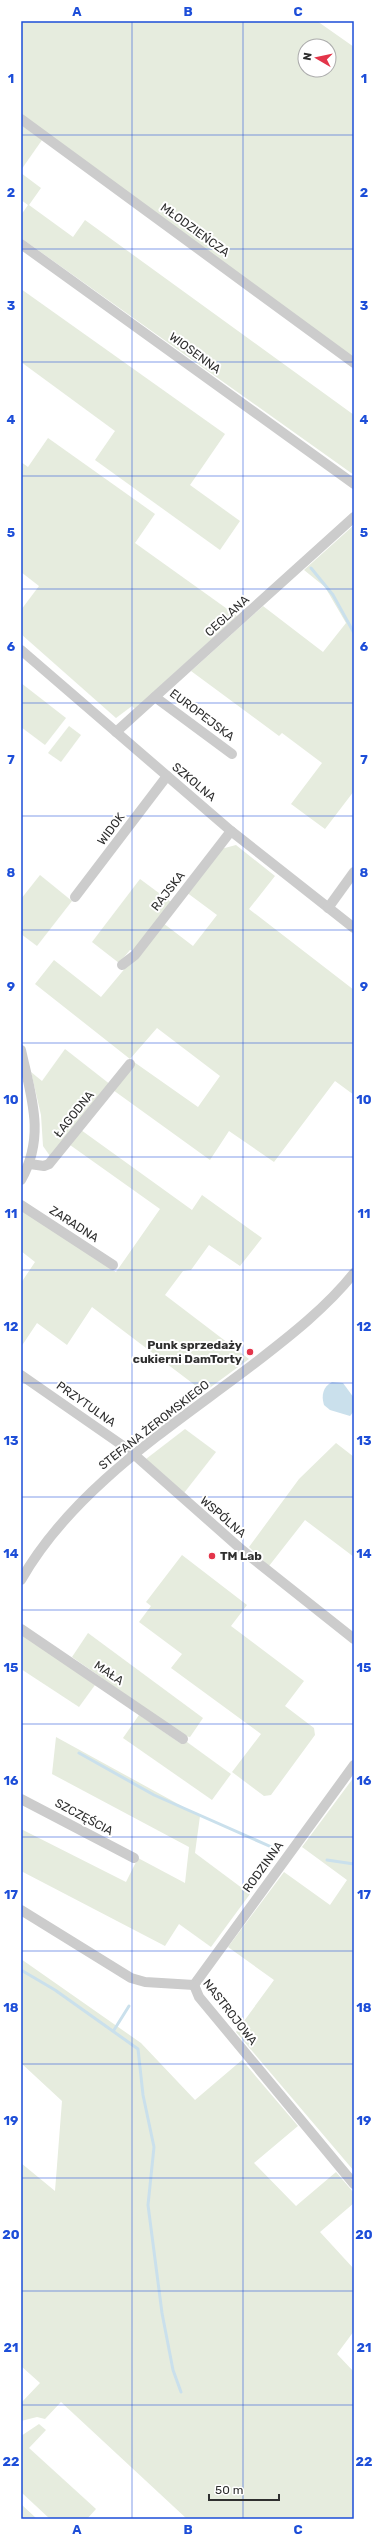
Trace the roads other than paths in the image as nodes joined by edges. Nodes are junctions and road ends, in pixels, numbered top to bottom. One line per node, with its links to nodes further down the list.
1 (21, 119): 3 (street, MŁODZIEŃCZA)
2 (21, 244): 4 (street, WIOSENNA)
3 (354, 363)
4 (354, 484)
5 (354, 516): 7 (street, CEGLANA)
6 (21, 650): 8 (street, SZKOLNA)
7 (156, 697): 8 (street, CEGLANA); 9 (street, EUROPEJSKA)
8 (116, 732): 10 (street, SZKOLNA)
9 (232, 754)
10 (167, 776): 11 (street, SZKOLNA); 13 (street, WIDOK)
11 (231, 831): 14 (street, SZKOLNA); 16 (street, RAJSKA)
12 (354, 872): 14 (street)
13 (75, 897)
14 (328, 908): 15 (street, SZKOLNA)
15 (354, 928)
16 (122, 965)
17 (21, 1050): 19 (street)
18 (130, 1064): 19 (street, ŁAGODNA)
19 (30, 1164): 20 (street)
20 (21, 1180)
21 (21, 1205): 22 (street, ZARADNA)
22 (113, 1265)
23 (354, 1273): 25 (street, STEFANA ŻEROMSKIEGO)
24 (21, 1375): 25 (street, PRZYTULNA)
25 (134, 1455): 26 (street, STEFANA ŻEROMSKIEGO); 28 (street, WSPÓLNA)
26 (21, 1580)
27 (21, 1629): 29 (street, MAŁA)
28 (354, 1639)
29 (183, 1739)
30 (354, 1765): 34 (street, RODZINNA)
31 (21, 1799): 32 (street, SZCZĘŚCIA)
32 (134, 1858)
33 (21, 1910): 34 (street, NASTROJOWA)
34 (194, 1985): 35 (street, NASTROJOWA)
35 (354, 2184)

